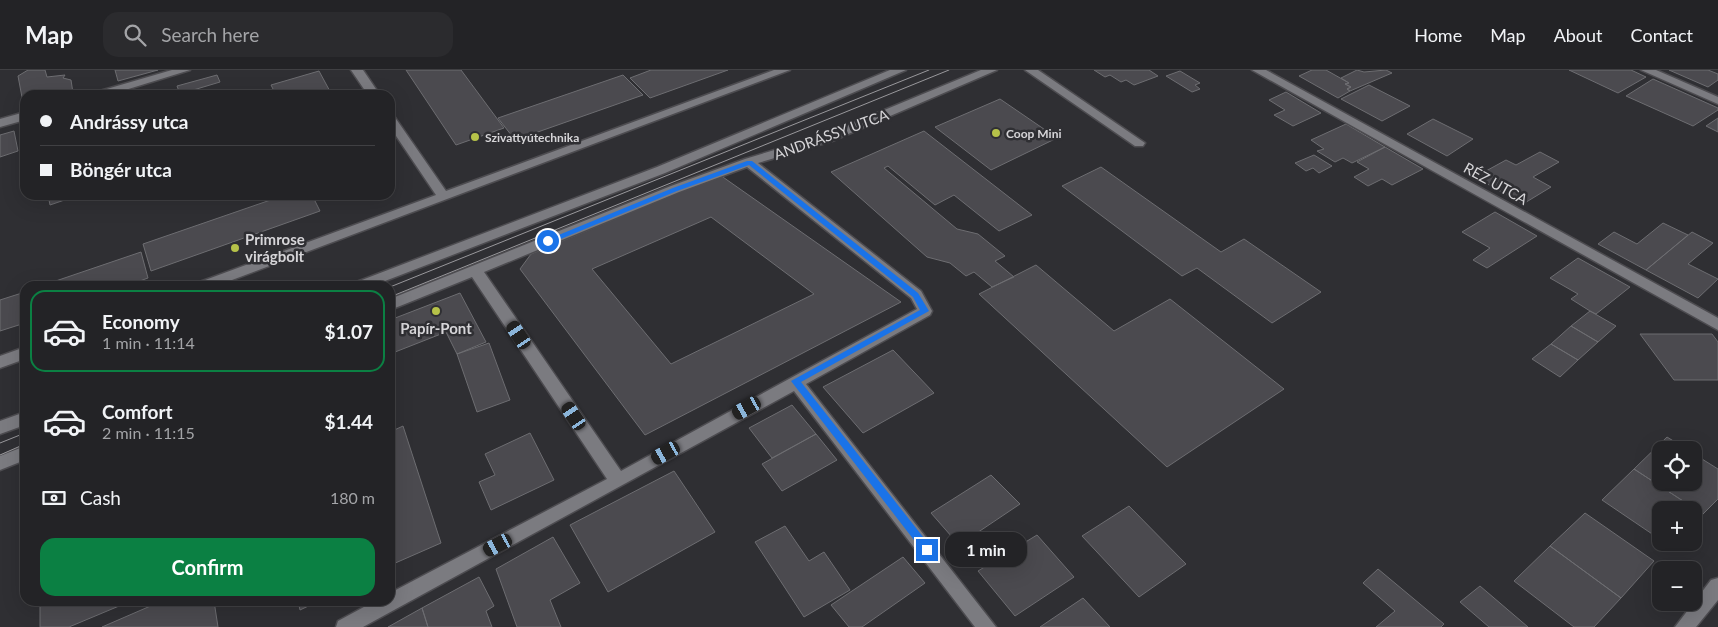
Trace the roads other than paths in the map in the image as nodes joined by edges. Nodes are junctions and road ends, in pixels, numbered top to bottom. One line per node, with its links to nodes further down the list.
1 (184, 70): 9 (street)
2 (357, 70): 10 (street)
3 (784, 70): 17 (street)
4 (900, 70): 20 (street, ANDRÁSSY UTCA)
5 (991, 70): 16 (street, ANDRÁSSY UTCA)
6 (1031, 70): 15 (street)
7 (1258, 70): 22 (street, RÉZ UTCA)
8 (1646, 70): 11 (street)
9 (114, 90)
10 (371, 90)
11 (1718, 101)
12 (20, 117): 13 (street)
13 (0, 123)
14 (395, 126): 17 (street)
15 (1139, 143)
16 (750, 162): 18 (street, ANDRÁSSY UTCA); 25 (street)
17 (442, 196): 19 (street)
18 (476, 270): 21 (street, ANDRÁSSY UTCA); 30 (street)
19 (215, 281)
20 (372, 281)
21 (395, 303)
22 (1718, 325)
23 (20, 355): 24 (street)
24 (0, 362)
25 (795, 381): 30 (street); 35 (street)
26 (20, 420): 27 (street)
27 (0, 428)
28 (20, 455): 29 (street)
29 (0, 464)
30 (618, 481): 32 (street)
31 (1718, 586): 36 (street)
32 (395, 600)
33 (384, 606): 34 (street)
34 (345, 627)
35 (987, 627)
36 (1684, 627)

